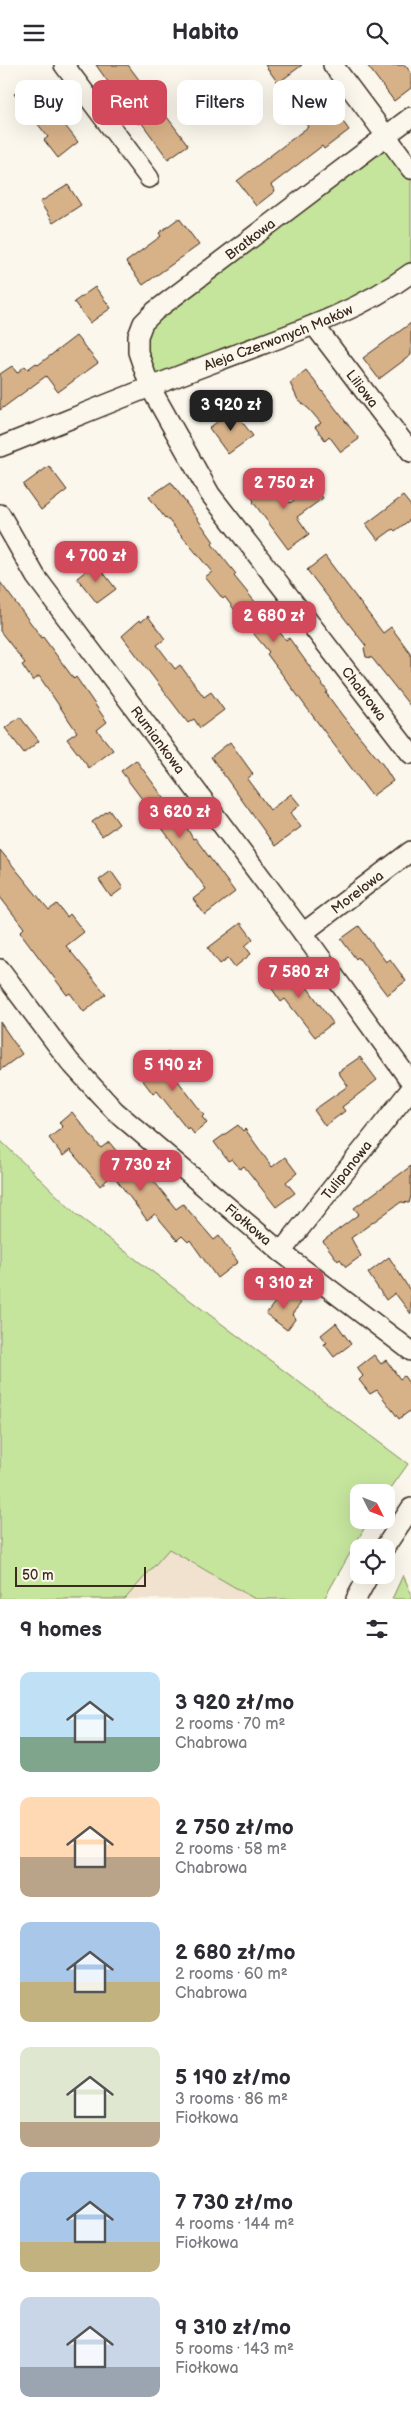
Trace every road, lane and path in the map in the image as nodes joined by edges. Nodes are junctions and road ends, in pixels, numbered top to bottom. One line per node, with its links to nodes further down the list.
1 (64, 65): 6 (street)
2 (333, 65): 4 (street)
3 (411, 117): 4 (street, Bratkowa)
4 (386, 136): 5 (street); 9 (street, Bratkowa)
5 (411, 169)
6 (149, 178)
7 (411, 273): 8 (street, Aleja Czerwonych Maków)
8 (314, 325): 9 (street, Aleja Czerwonych Maków); 11 (street, Liliowa)
9 (150, 387): 10 (street, Aleja Czerwonych Maków); 13 (street, Chabrowa)
10 (0, 447)
11 (411, 452)
12 (0, 514): 15 (street, Rumiankowa)
13 (411, 753)
14 (411, 851): 15 (street, Morelowa)
15 (303, 933): 17 (street, Rumiankowa)
16 (0, 969): 19 (street, Fiołkowa)
17 (411, 1081)
18 (411, 1089): 19 (street, Tulipanowa)
19 (281, 1252): 20 (street, Fiołkowa)
20 (411, 1351)
21 (411, 1508): 22 (street)
22 (390, 1539)
23 (365, 1584): 24 (street)
24 (356, 1599)

